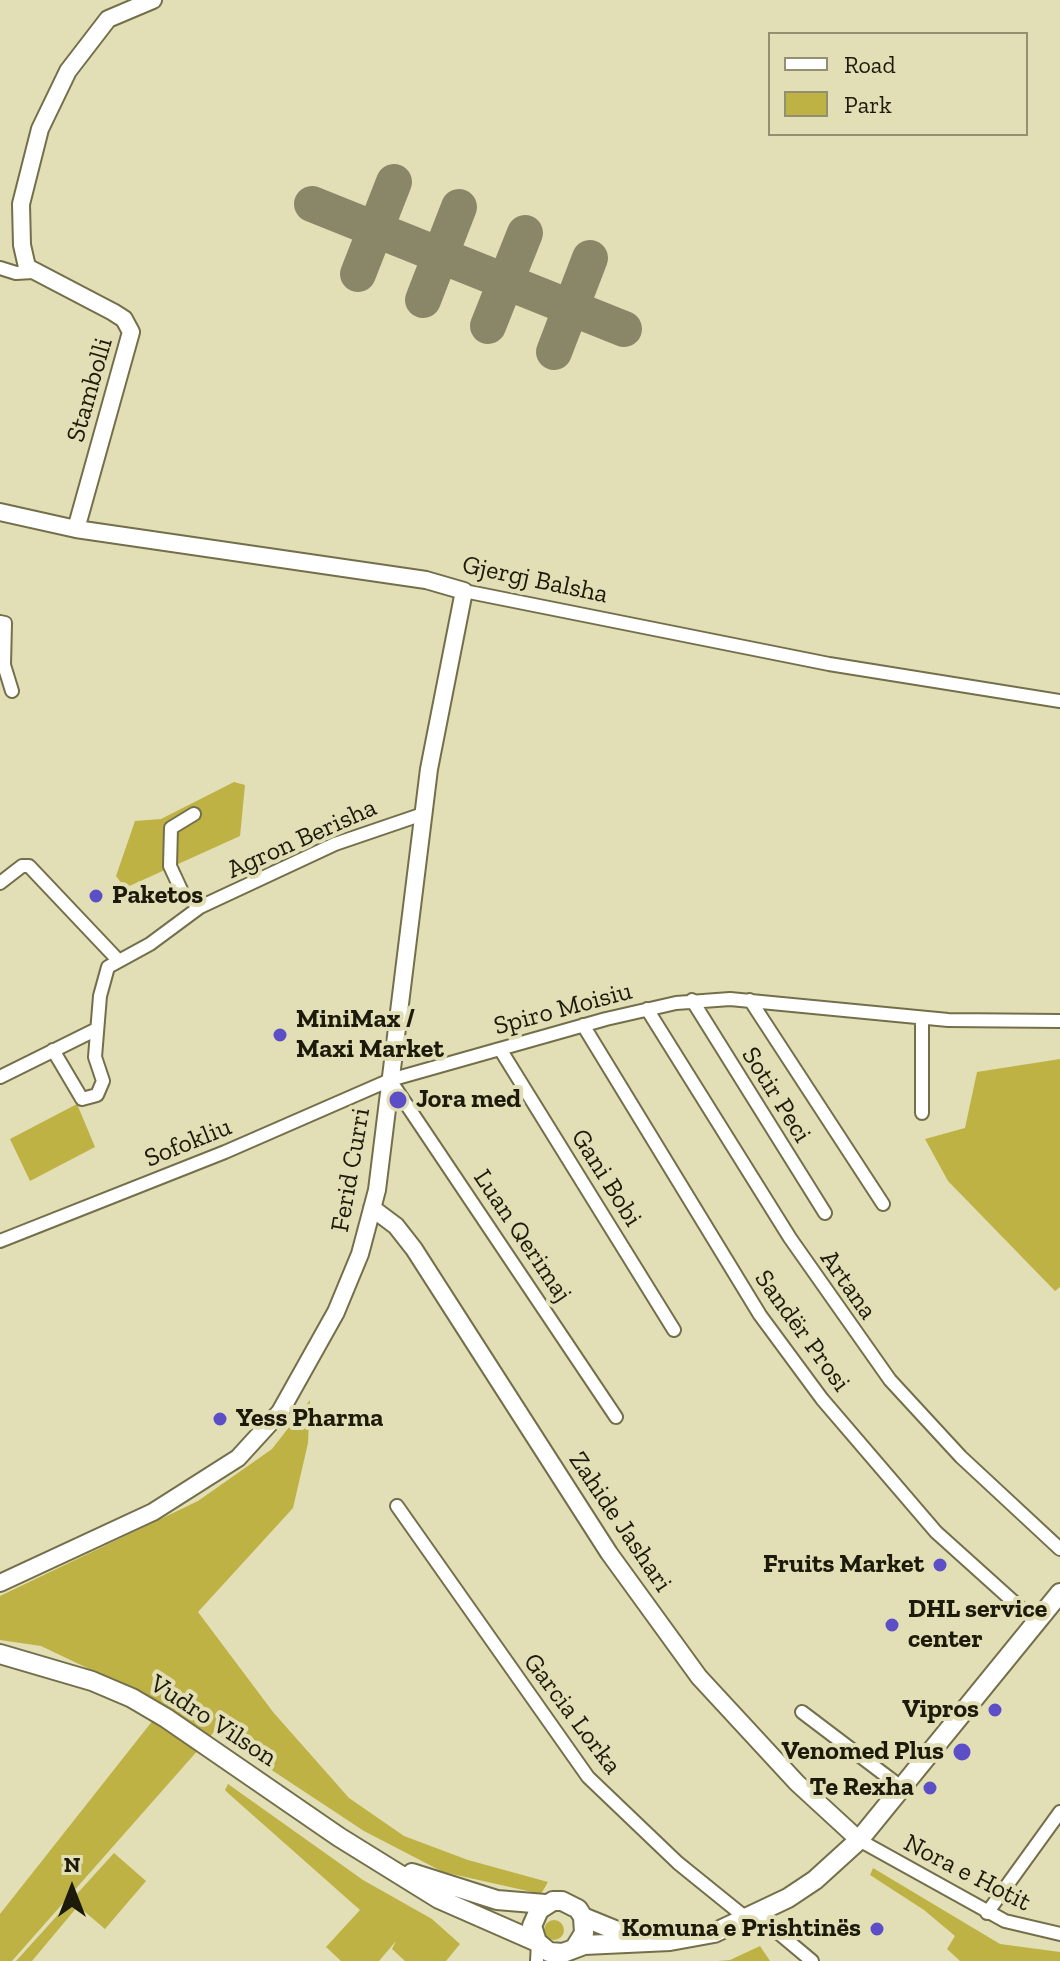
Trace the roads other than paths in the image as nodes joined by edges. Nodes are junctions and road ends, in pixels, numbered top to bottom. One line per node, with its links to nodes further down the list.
1 (153, 0): 3 (street)
2 (0, 268): 3 (street, Stambolli)
3 (33, 272): 5 (street, Stambolli)
4 (0, 512): 5 (street, Gjergj Balsha)
5 (76, 529): 6 (street, Gjergj Balsha)
6 (464, 591): 9 (street, Gjergj Balsha); 11 (street, Ferid Curri)
7 (0, 622): 8 (street)
8 (12, 691)
9 (1060, 701)
10 (194, 814): 13 (street)
11 (423, 814): 13 (street, Agron Berisha); 25 (street, Ferid Curri)
12 (0, 883): 14 (street)
13 (200, 907): 14 (street, Agron Berisha)
14 (118, 960): 21 (street)
15 (692, 1000): 16 (street, Spiro Moisiu); 17 (street, Spiro Moisiu); 29 (street, Sotir Peci)
16 (750, 1000): 18 (street, Spiro Moisiu); 27 (street)
17 (647, 1009): 20 (street, Spiro Moisiu); 34 (street, Artana)
18 (922, 1018): 19 (street, Spiro Moisiu); 26 (street)
19 (1060, 1021)
20 (583, 1025): 22 (street, Spiro Moisiu); 37 (street, Sandër Prosi)
21 (97, 1029): 23 (street); 23 (street)
22 (500, 1049): 25 (street, Spiro Moisiu); 31 (street, Gani Bobi)
23 (53, 1050): 24 (street)
24 (0, 1077)
25 (390, 1080): 28 (street, Ferid Curri); 30 (street, Sofokliu); 32 (street, Luan Qerimaj)
26 (922, 1113)
27 (883, 1204)
28 (372, 1208): 35 (street, Ferid Curri); 42 (street, Zahide Jashari)
29 (825, 1213)
30 (0, 1241)
31 (674, 1330)
32 (616, 1417)
33 (397, 1506): 46 (street, Garcia Lorka)
34 (1060, 1549)
35 (0, 1583)
36 (1060, 1593): 37 (main road)
37 (1036, 1622): 40 (main road)
38 (0, 1654): 43 (main road, Vudro Vilson)
39 (802, 1712): 40 (street)
40 (901, 1787): 42 (main road)
41 (1060, 1812): 45 (street)
42 (859, 1840): 45 (street, Nora e Hotit); 46 (main road)
43 (383, 1864): 44 (main road, Vudro Vilson); 50 (main road, Vudro Vilson)
44 (545, 1904): 47 (main road); 50 (main road)
45 (987, 1913): 48 (street, Nora e Hotit)
46 (751, 1916): 49 (main road); 52 (street, Garcia Lorka)
47 (583, 1917): 49 (main road); 51 (main road)
48 (1060, 1934)
49 (655, 1941): 51 (main road)
50 (537, 1949): 51 (main road)
51 (563, 1953)
52 (812, 1961)

